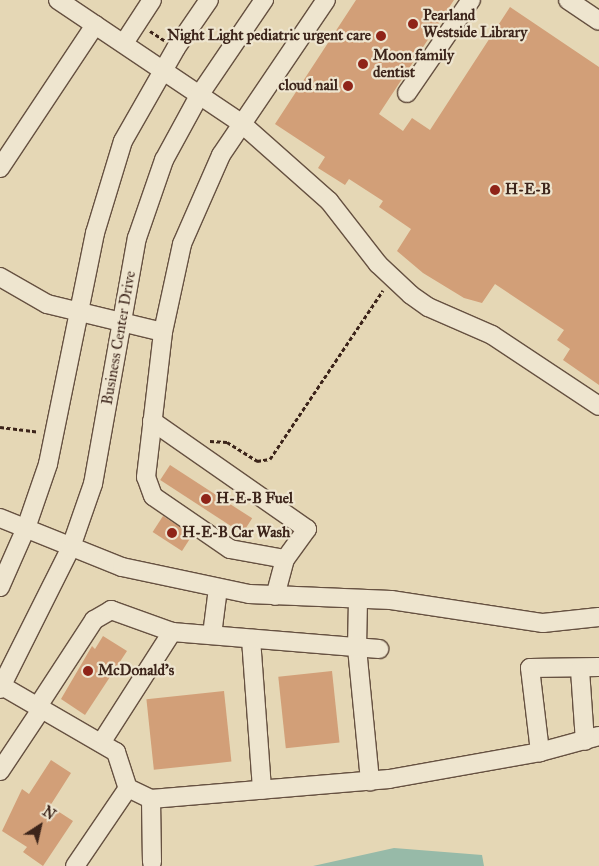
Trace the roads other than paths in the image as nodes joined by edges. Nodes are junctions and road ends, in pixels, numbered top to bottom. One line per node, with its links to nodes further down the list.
1 (58, 0): 9 (street)
2 (152, 0): 10 (street)
3 (209, 0): 11 (street)
4 (264, 0): 13 (street, Business Center Drive)
5 (326, 0): 14 (street)
6 (471, 0): 12 (street)
7 (568, 0): 8 (street)
8 (599, 21)
9 (95, 24): 10 (street); 15 (street)
10 (124, 43): 11 (street)
11 (164, 70): 13 (street); 17 (street)
12 (407, 93)
13 (200, 94): 14 (street); 18 (street, Business Center Drive)
14 (241, 123): 19 (street); 20 (street)
15 (0, 168)
16 (0, 277): 17 (street)
17 (78, 309): 18 (street); 23 (street)
18 (122, 322): 19 (street); 24 (street, Business Center Drive)
19 (163, 332): 21 (street)
20 (599, 406)
21 (152, 421): 25 (street); 25 (street)
22 (0, 518): 23 (street)
23 (26, 528): 24 (street); 26 (street)
24 (71, 547): 27 (street); 38 (street, Business Center Drive)
25 (285, 559): 28 (street)
26 (0, 587)
27 (218, 588): 28 (street); 32 (street)
28 (275, 596): 29 (street)
29 (358, 600): 30 (street); 34 (street)
30 (599, 617)
31 (172, 632): 32 (street); 39 (street); 41 (street)
32 (212, 635): 33 (street)
33 (251, 639): 34 (street); 46 (street)
34 (357, 648): 35 (street); 44 (street)
35 (380, 649)
36 (599, 667): 37 (street)
37 (580, 670): 40 (street); 42 (street)
38 (1, 688): 39 (street)
39 (40, 707): 41 (street); 43 (street)
40 (592, 739): 42 (street)
41 (100, 743): 45 (street)
42 (540, 752): 44 (street)
43 (0, 771)
44 (370, 781): 46 (street)
45 (128, 788): 47 (street); 49 (street)
46 (262, 790): 47 (street)
47 (151, 799): 48 (street)
48 (152, 862)
49 (76, 866)

